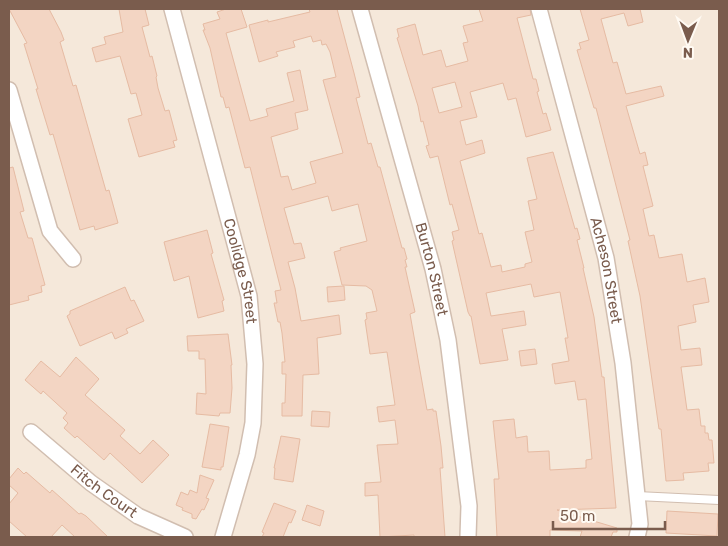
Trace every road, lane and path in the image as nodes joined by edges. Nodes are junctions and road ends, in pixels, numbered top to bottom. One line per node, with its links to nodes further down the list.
1 (172, 9): 10 (street, Coolidge Street)
2 (360, 9): 11 (street, Burton Street)
3 (539, 9): 7 (street, Acheson Street)
4 (9, 90): 5 (street)
5 (73, 259)
6 (31, 432): 9 (street, Fitch Court)
7 (637, 496): 8 (lane); 12 (street, Acheson Street)
8 (719, 500)
9 (185, 537)
10 (223, 537)
11 (468, 537)
12 (637, 537)

